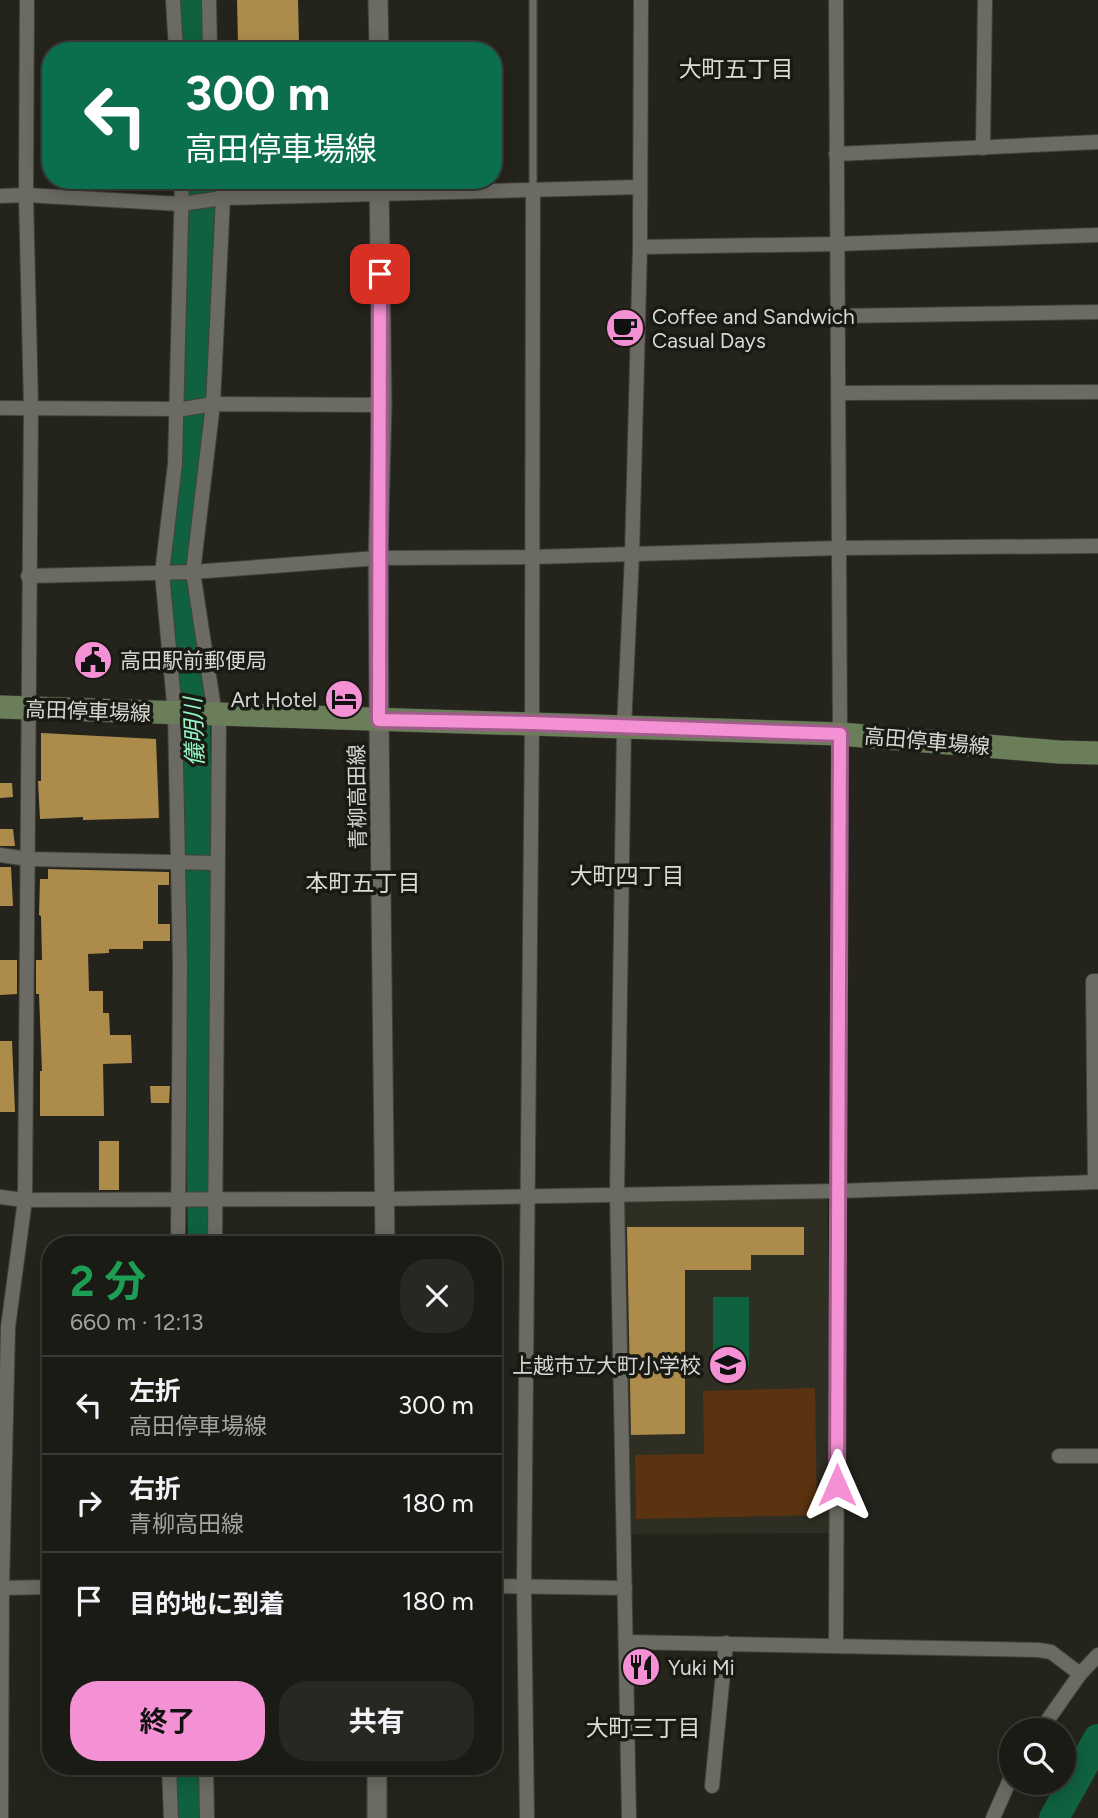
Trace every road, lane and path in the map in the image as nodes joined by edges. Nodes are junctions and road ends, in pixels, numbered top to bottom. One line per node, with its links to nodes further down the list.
1 (27, 0): 22 (street)
2 (173, 0): 9 (street)
3 (209, 0): 10 (street)
4 (378, 0): 11 (main road)
5 (533, 0): 21 (lane)
6 (641, 0): 15 (street)
7 (836, 0): 14 (street)
8 (985, 0): 13 (street)
9 (175, 42)
10 (210, 42)
11 (379, 42)
12 (1098, 142): 13 (street)
13 (983, 148): 14 (street)
14 (836, 154): 27 (street)
15 (640, 187): 21 (street); 28 (street)
16 (183, 189): 25 (street)
17 (221, 189): 24 (street)
18 (352, 189): 24 (street)
19 (379, 189): 34 (main road, 青柳高田線)
20 (502, 189): 21 (street)
21 (533, 189): 41 (street)
22 (26, 195): 23 (street); 25 (street); 35 (street)
23 (0, 196)
24 (219, 199): 25 (street); 33 (street)
25 (185, 204): 37 (street)
26 (1098, 235): 27 (street)
27 (836, 244): 28 (street); 30 (street)
28 (640, 247): 40 (street)
29 (1098, 312): 30 (street)
30 (837, 316): 32 (street)
31 (1098, 392): 32 (street)
32 (838, 393): 39 (street)
33 (213, 404): 34 (street); 37 (street); 43 (street)
34 (382, 405): 42 (main road, 青柳高田線)
35 (31, 407): 36 (street); 37 (street); 45 (street)
36 (0, 408)
37 (180, 408): 44 (street)
38 (1098, 546): 39 (street)
39 (838, 548): 40 (street); 52 (street)
40 (632, 555): 41 (street); 51 (street)
41 (532, 557): 42 (street); 50 (street)
42 (378, 558): 43 (street); 49 (main road, 青柳高田線)
43 (193, 572): 44 (street); 48 (street)
44 (162, 573): 45 (street); 48 (street)
45 (28, 576): 47 (street)
46 (0, 707): 47 (main road, 高田停車場線)
47 (29, 709): 48 (main road, 高田停車場線); 55 (street)
48 (200, 715): 49 (main road, 高田停車場線); 56 (street); 57 (street)
49 (379, 720): 50 (main road, 高田停車場線); 65 (main road, 青柳高田線)
50 (532, 723): 51 (main road, 高田停車場線); 62 (street)
51 (624, 727): 52 (main road, 高田停車場線); 61 (street)
52 (840, 734): 53 (main road, 高田停車場線); 60 (street)
53 (1098, 753)
54 (0, 855): 55 (street)
55 (28, 859): 56 (street); 66 (street)
56 (179, 863): 57 (street); 67 (street)
57 (212, 863): 64 (street)
58 (1098, 981): 59 (street)
59 (1096, 1182): 60 (street)
60 (839, 1191): 61 (street); 81 (street)
61 (617, 1195): 62 (street); 78 (street)
62 (528, 1196): 65 (street); 76 (street)
63 (0, 1197): 66 (street)
64 (217, 1199): 65 (street); 67 (street); 69 (street)
65 (386, 1199): 70 (main road, 青柳高田線)
66 (25, 1200): 67 (street); 71 (street)
67 (183, 1200): 68 (street)
68 (179, 1236)
69 (215, 1236)
70 (385, 1236)
71 (4, 1327): 77 (street)
72 (1059, 1456): 73 (street)
73 (1098, 1456)
74 (502, 1586): 76 (street)
75 (42, 1587): 77 (street)
76 (524, 1587): 78 (street); 94 (street)
77 (1, 1588): 90 (street)
78 (625, 1588): 79 (street)
79 (626, 1642): 80 (street); 95 (street)
80 (726, 1643): 81 (street); 88 (street)
81 (836, 1645): 83 (street)
82 (1098, 1655): 83 (street)
83 (1080, 1674): 84 (street)
84 (1049, 1718)
85 (169, 1775): 91 (street)
86 (205, 1775): 92 (street)
87 (377, 1775): 93 (main road)
88 (712, 1786)
89 (1003, 1795): 96 (street)
90 (1, 1818)
91 (171, 1818)
92 (207, 1818)
93 (377, 1818)
94 (527, 1818)
95 (629, 1818)
96 (993, 1818)

